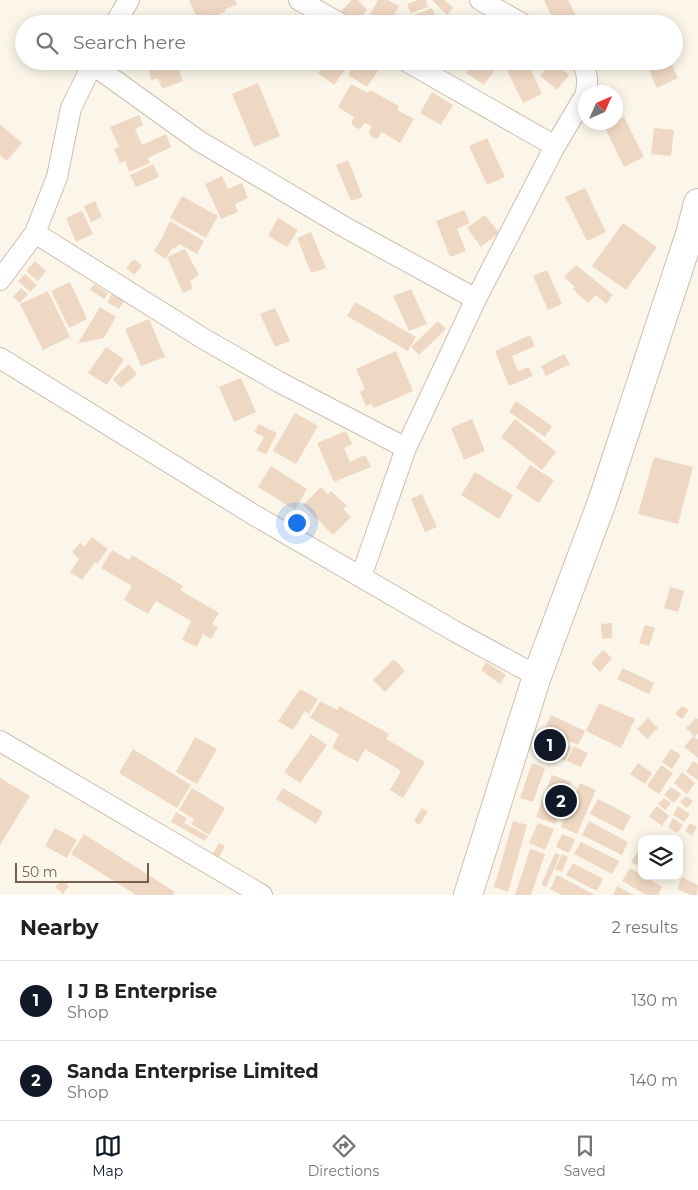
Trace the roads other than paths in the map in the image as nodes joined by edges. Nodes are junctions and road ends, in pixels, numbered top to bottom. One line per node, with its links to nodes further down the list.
1 (129, 0): 4 (street)
2 (299, 0): 5 (street)
3 (480, 0): 6 (street)
4 (120, 15)
5 (325, 15)
6 (507, 15)
7 (90, 70): 15 (street)
8 (103, 70): 17 (street)
9 (422, 70): 13 (street)
10 (585, 70): 11 (street)
11 (587, 85)
12 (578, 107): 13 (street)
13 (555, 146): 17 (street)
14 (698, 203): 21 (main road)
15 (35, 232): 16 (street); 19 (street)
16 (0, 280)
17 (476, 299): 19 (street)
18 (0, 358): 20 (street)
19 (406, 448): 20 (street)
20 (361, 577): 21 (street)
21 (537, 676): 24 (main road)
22 (0, 741): 23 (street)
23 (262, 895)
24 (468, 895)

